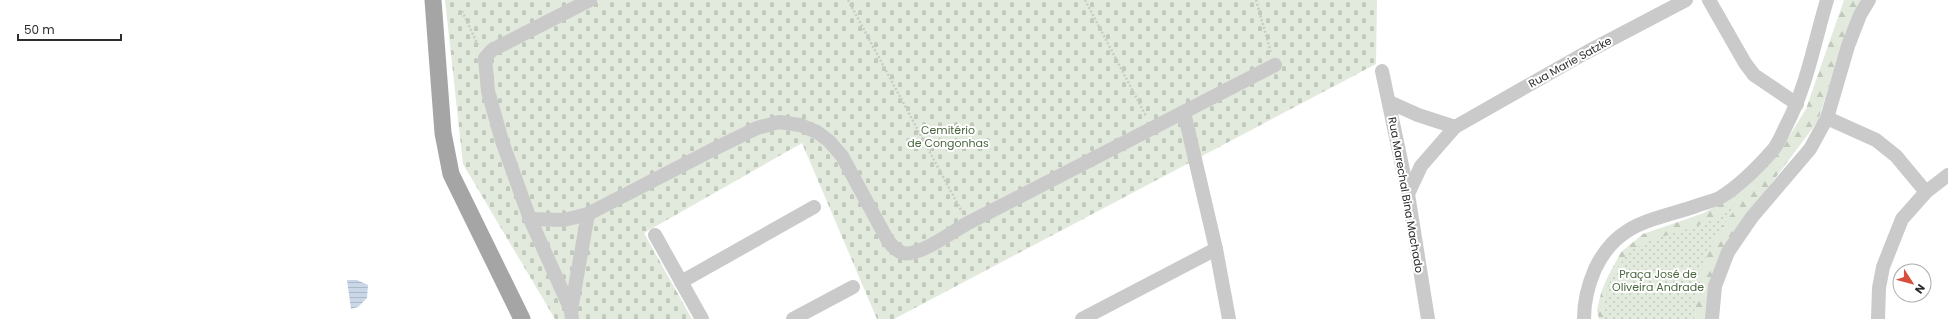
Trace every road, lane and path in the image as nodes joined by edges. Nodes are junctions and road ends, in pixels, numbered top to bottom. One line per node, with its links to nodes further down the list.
1 (432, 0): 33 (main road)
2 (590, 0): 25 (street)
3 (848, 0): 26 (path)
4 (1085, 0): 19 (path)
5 (1256, 0): 12 (path)
6 (1709, 0): 15 (street)
7 (1827, 0): 15 (street)
8 (1869, 0): 17 (street)
9 (1683, 1): 18 (street, Rua Marie Satzke)
10 (462, 11): 11 (path)
11 (472, 32)
12 (1275, 65): 16 (street)
13 (1382, 71): 14 (street, Rua Marechal Bina Machado)
14 (1389, 102): 18 (street); 22 (street, Rua Marechal Bina Machado)
15 (1798, 104): 38 (street)
16 (1184, 112): 19 (street); 28 (street)
17 (1827, 118): 21 (street); 39 (street)
18 (1455, 127): 22 (street, Rua Marie Satzke)
19 (1152, 128): 26 (street)
20 (1948, 175): 21 (street)
21 (1926, 192): 40 (street)
22 (1408, 194): 37 (street, Rua Marechal Bina Machado)
23 (814, 207): 29 (street)
24 (588, 214): 25 (street); 26 (street); 31 (street)
25 (530, 219): 31 (street)
26 (968, 223)
27 (655, 235): 29 (street)
28 (1216, 249): 32 (street); 36 (street)
29 (681, 282): 34 (street)
30 (853, 287): 35 (street)
31 (572, 314)
32 (1090, 317)
33 (522, 319)
34 (702, 319)
35 (793, 319)
36 (1229, 319)
37 (1428, 319)
38 (1584, 319)
39 (1712, 319)
40 (1878, 319)

